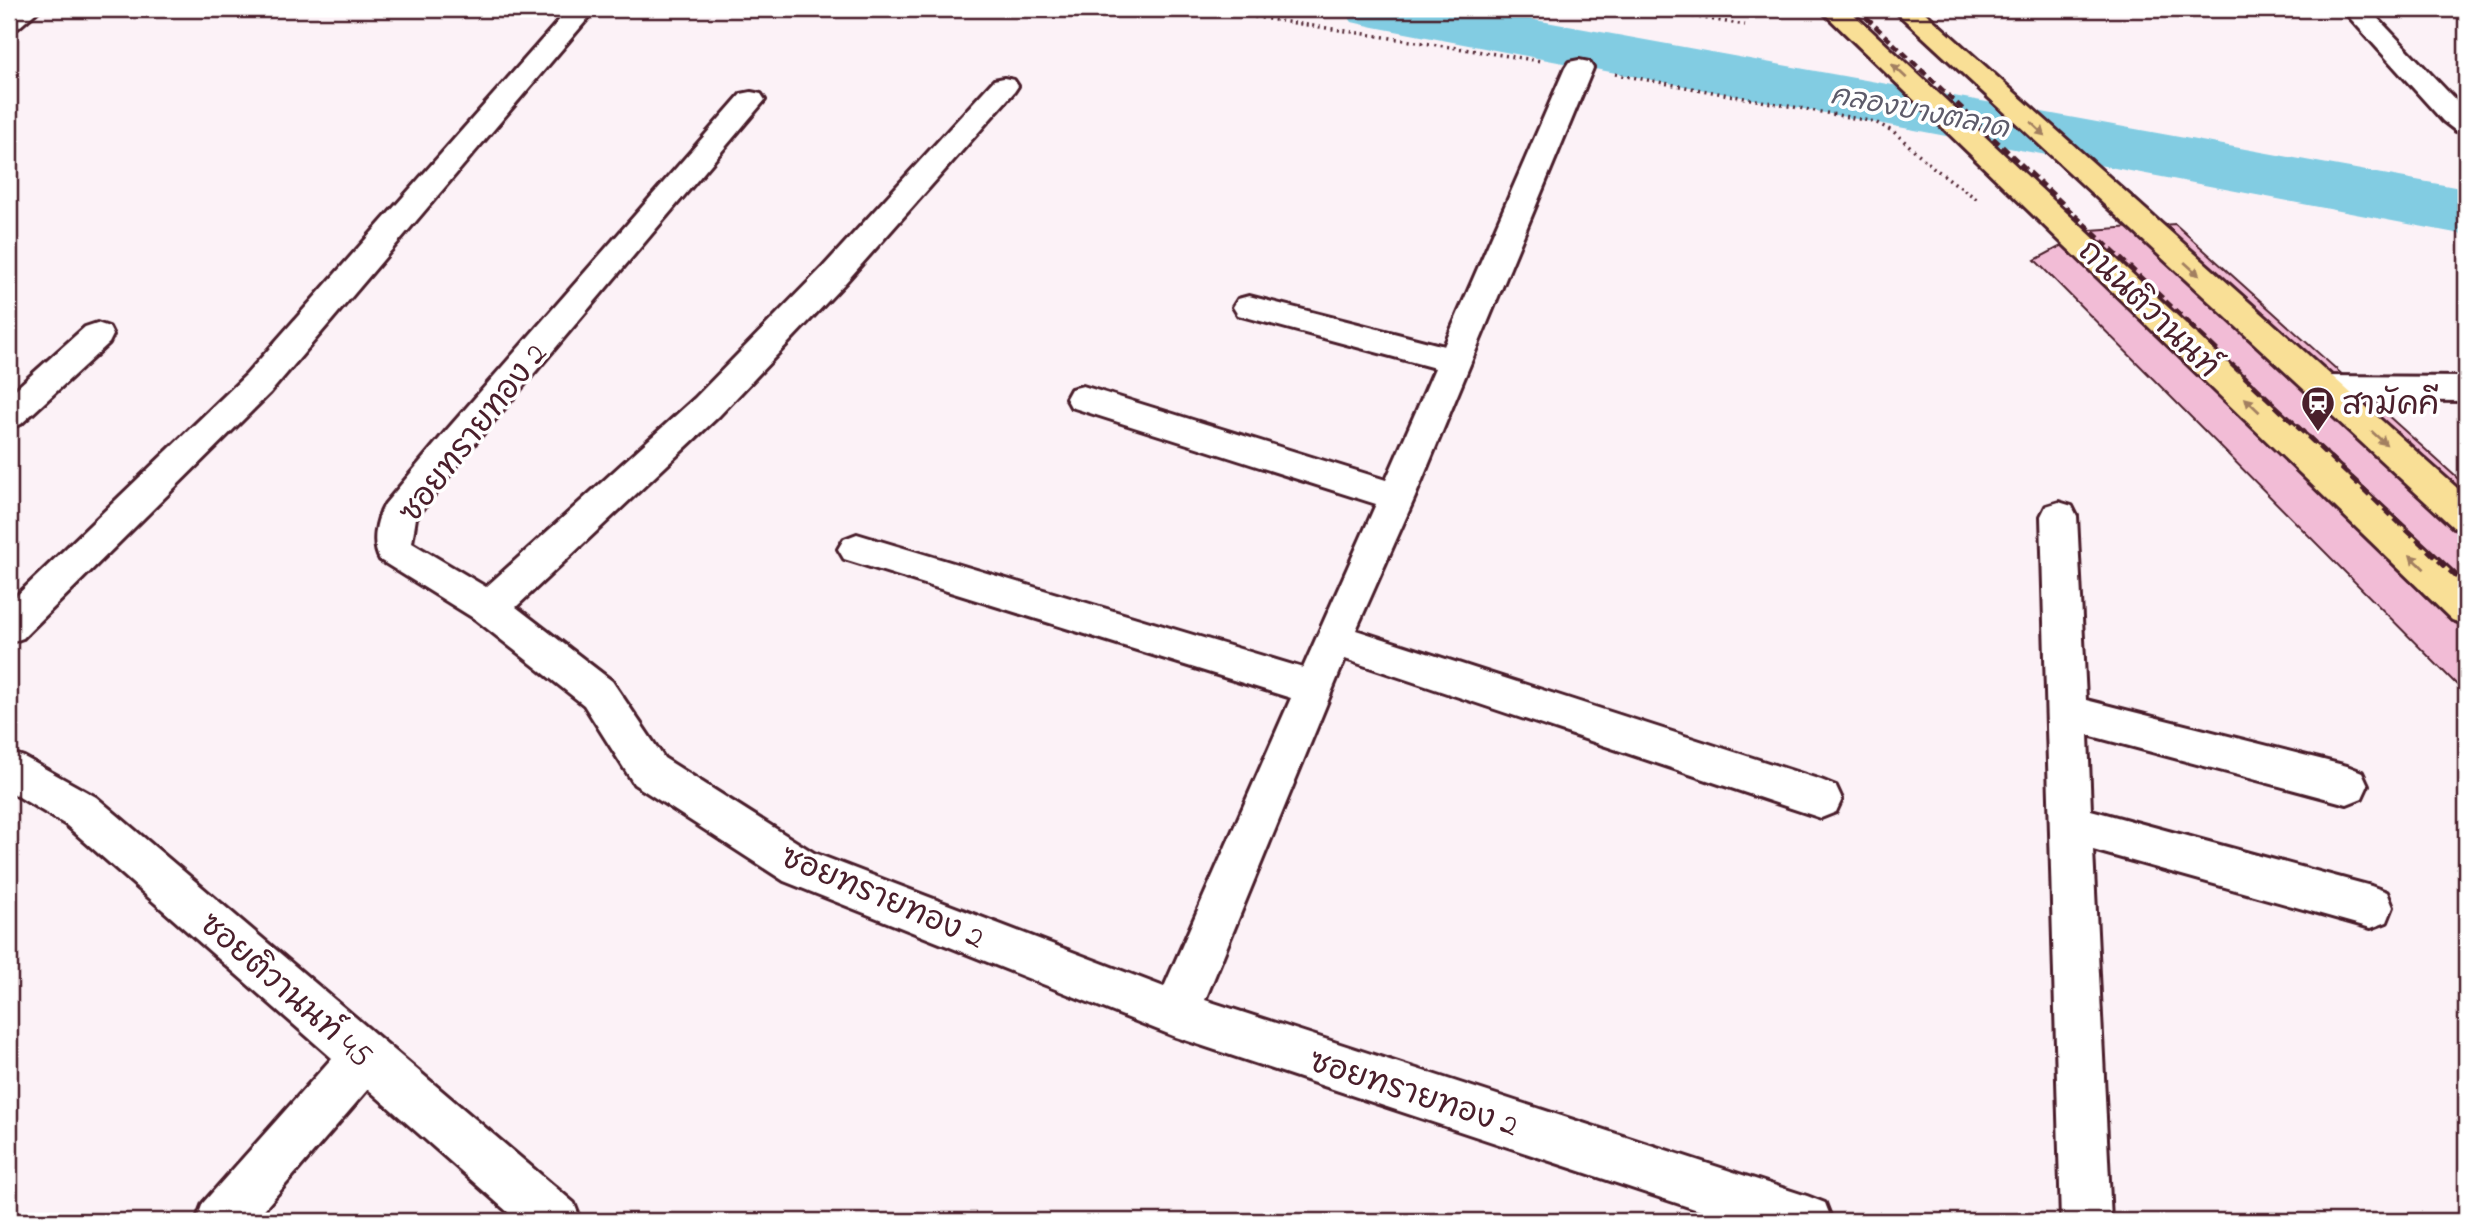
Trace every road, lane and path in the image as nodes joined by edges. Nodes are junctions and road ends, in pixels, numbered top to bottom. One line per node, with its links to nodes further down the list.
1 (27, 9): 8 (street)
2 (583, 9): 28 (street)
3 (1203, 9): 10 (path)
4 (1648, 9): 9 (path)
5 (1833, 9): 27 (main road, ถนนติวานนท์, one-way to 5)
6 (1906, 9): 18 (main road, ถนนติวานนท์, one-way to 18)
7 (2355, 9): 13 (street)
8 (9, 22)
9 (1745, 24)
10 (1579, 68): 14 (path); 17 (street)
11 (1004, 86): 26 (street)
12 (751, 100): 26 (street, ซอยทรายทอง 2)
13 (2466, 125)
14 (1984, 201)
15 (1249, 307): 17 (street)
16 (97, 335): 21 (street)
17 (1455, 361): 22 (street)
18 (2324, 388): 19 (street); 24 (main road, ถนนติวานนท์, one-way to 24)
19 (2466, 389)
20 (1083, 398): 22 (street)
21 (9, 415)
22 (1397, 497): 29 (street)
23 (2059, 516): 31 (street)
24 (2466, 517)
25 (857, 549): 30 (street)
26 (489, 608): 37 (street, ซอยทรายทอง 2)
27 (2466, 609)
28 (9, 627)
29 (1333, 639): 30 (street); 34 (street)
30 (1315, 688): 37 (street)
31 (2066, 712): 33 (street); 35 (street)
32 (9, 770): 38 (street, ซอยติวานนท์ 45)
33 (2347, 785)
34 (1821, 799)
35 (2070, 824): 36 (street); 42 (street)
36 (2371, 907)
37 (1176, 1014): 41 (street, ซอยทรายทอง 2)
38 (365, 1056): 39 (street); 40 (street, ซอยติวานนท์ 45)
39 (221, 1221)
40 (556, 1221)
41 (1807, 1221)
42 (2086, 1221)

